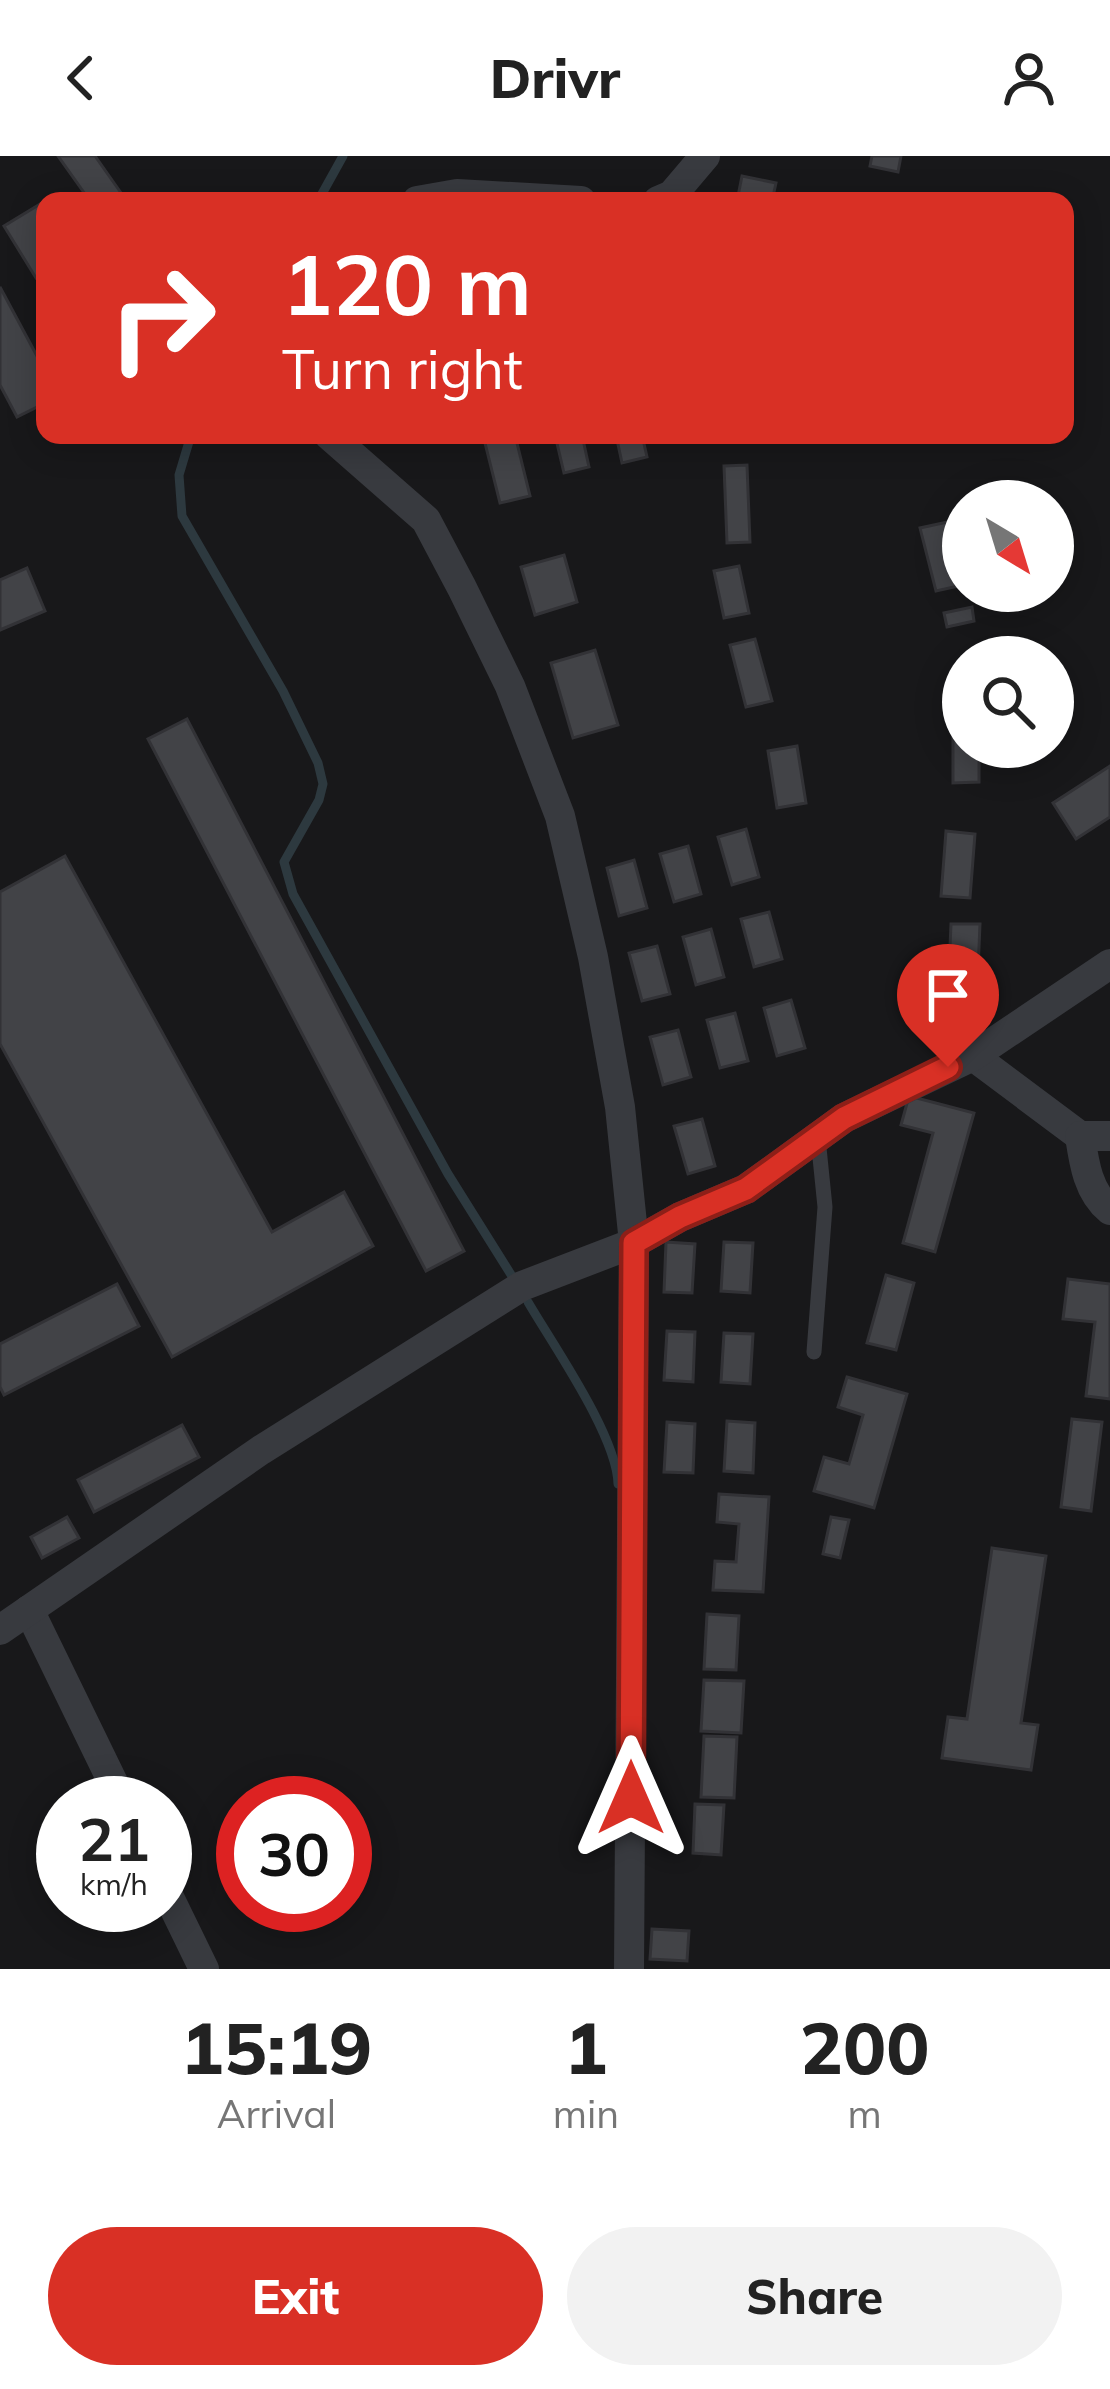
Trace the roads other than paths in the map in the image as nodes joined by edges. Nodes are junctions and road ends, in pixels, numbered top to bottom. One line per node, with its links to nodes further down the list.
1 (705, 156): 2 (street)
2 (675, 192)
3 (339, 444): 9 (street)
4 (1110, 964): 5 (street)
5 (973, 1056): 6 (street); 7 (street)
6 (1095, 1136): 8 (street)
7 (818, 1138): 9 (street); 10 (lane)
8 (1110, 1210)
9 (634, 1243): 11 (street); 16 (street)
10 (814, 1352)
11 (29, 1610): 12 (street); 13 (street)
12 (0, 1630)
13 (110, 1776)
14 (186, 1932): 15 (street)
15 (204, 1969)
16 (629, 1969)

